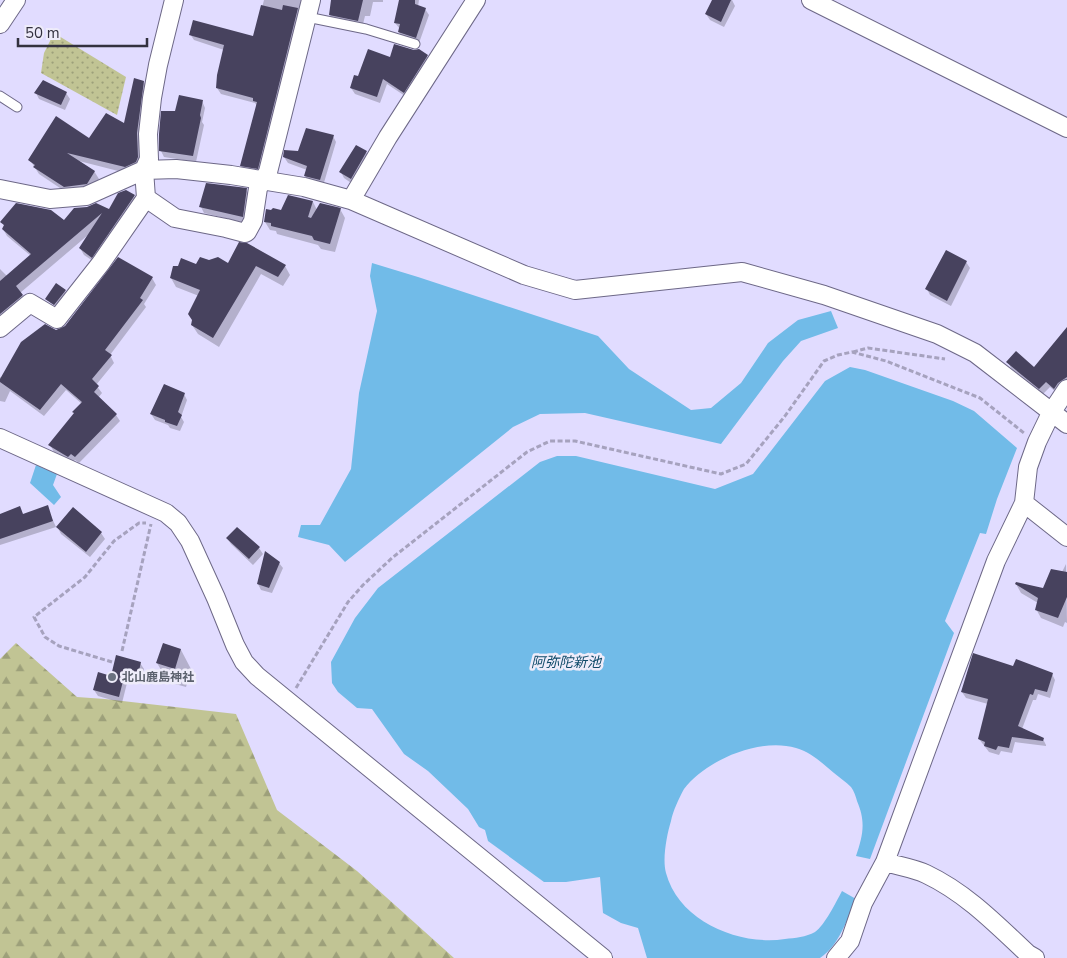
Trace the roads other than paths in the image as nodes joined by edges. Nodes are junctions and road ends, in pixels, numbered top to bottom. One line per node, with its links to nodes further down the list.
1 (16, 0): 6 (street)
2 (174, 0): 11 (street)
3 (476, 0): 15 (street)
4 (811, 0): 10 (street)
5 (309, 8): 7 (lane); 12 (street)
6 (0, 24)
7 (415, 44)
8 (0, 96): 9 (lane)
9 (18, 107)
10 (1067, 128)
11 (144, 170): 12 (street); 13 (street); 14 (street)
12 (264, 179): 14 (street); 15 (street)
13 (0, 189)
14 (146, 198): 16 (street)
15 (351, 200): 18 (street)
16 (0, 328)
17 (1067, 389): 18 (street)
18 (1051, 413): 19 (street); 21 (street)
19 (1067, 424)
20 (0, 438): 24 (street)
21 (1024, 503): 22 (street); 23 (street)
22 (1067, 537)
23 (885, 862): 25 (street); 26 (street)
24 (603, 958)
25 (836, 958)
26 (1035, 958)

